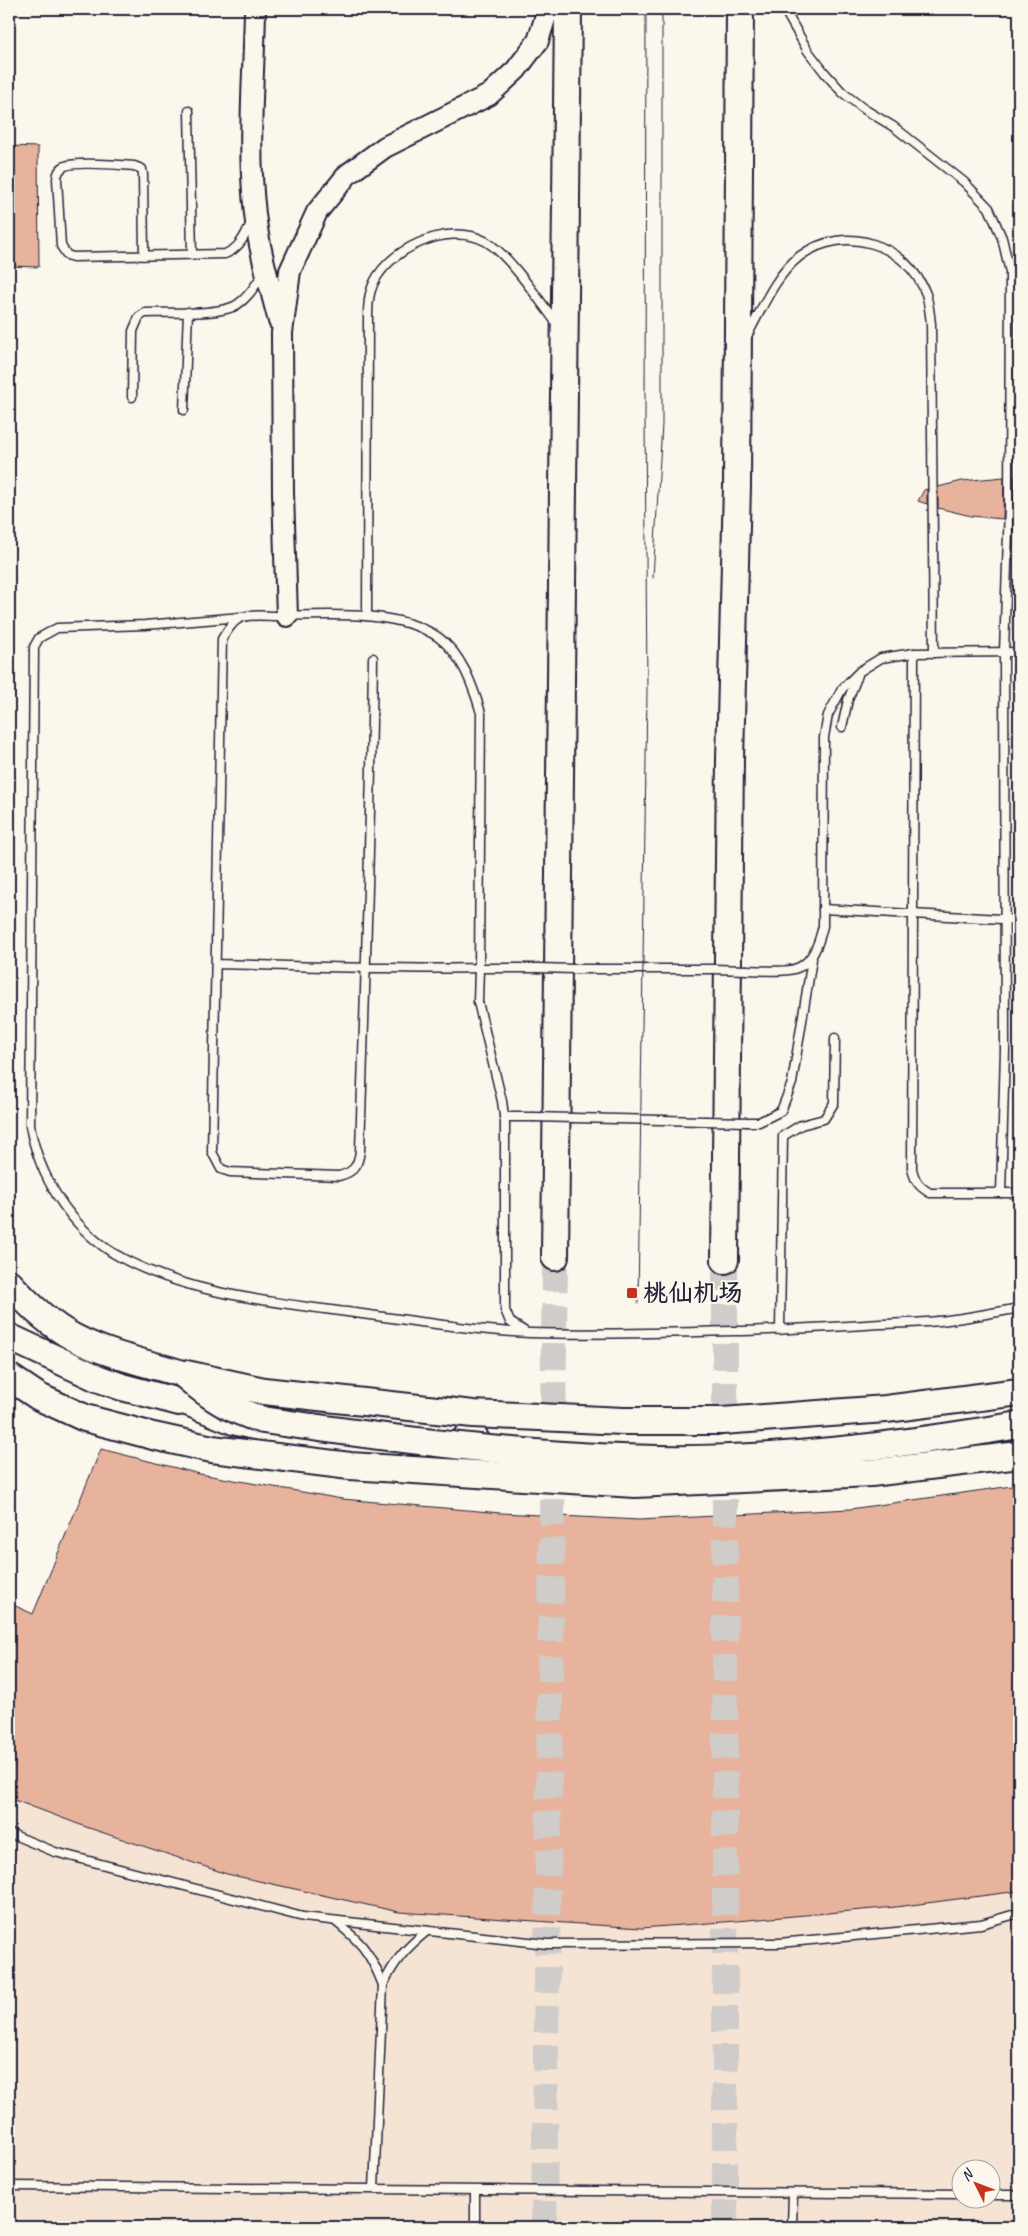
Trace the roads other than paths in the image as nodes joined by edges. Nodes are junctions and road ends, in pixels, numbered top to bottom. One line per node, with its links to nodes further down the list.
1 (255, 9): 7 (street)
2 (548, 9): 12 (street)
3 (568, 9): 13 (highway)
4 (740, 9): 14 (highway)
5 (784, 9): 20 (lane)
6 (189, 111): 8 (lane)
7 (255, 215): 8 (lane); 10 (street)
8 (192, 254): 9 (lane)
9 (144, 256): 9 (lane)
10 (266, 271): 11 (lane); 12 (street)
11 (188, 312): 15 (lane); 16 (lane)
12 (282, 333): 17 (street)
13 (564, 333): 18 (lane); 39 (highway)
14 (738, 353): 23 (lane); 40 (highway)
15 (132, 397)
16 (184, 410)
17 (287, 616): 18 (lane); 19 (lane)
18 (368, 616): 34 (lane)
19 (242, 617): 32 (lane); 45 (lane)
20 (1004, 652): 21 (lane); 23 (lane); 29 (lane)
21 (1019, 652)
22 (914, 653): 23 (lane); 25 (lane); 28 (lane)
23 (934, 653)
24 (373, 658): 33 (lane)
25 (860, 671): 26 (lane); 27 (lane)
26 (842, 727)
27 (823, 909): 28 (lane); 31 (lane)
28 (914, 915): 29 (lane); 37 (lane)
29 (1005, 920): 30 (lane); 37 (lane)
30 (1019, 920)
31 (812, 960): 34 (lane, bridge); 36 (lane, bridge)
32 (216, 964): 33 (lane); 33 (lane)
33 (366, 967): 34 (lane)
34 (479, 968): 36 (lane)
35 (836, 1038): 44 (lane)
36 (504, 1117): 45 (lane)
37 (1001, 1193): 38 (lane)
38 (1019, 1193)
39 (555, 1257)
40 (725, 1260)
41 (9, 1283): 48 (highway)
42 (1019, 1308): 44 (lane)
43 (9, 1324): 47 (highway)
44 (780, 1330): 45 (lane)
45 (528, 1333)
46 (9, 1337): 47 (highway)
47 (39, 1350): 51 (highway)
48 (183, 1374): 50 (highway, bridge); 53 (highway, bridge)
49 (9, 1377): 54 (highway, bridge)
50 (1019, 1392)
51 (179, 1402): 52 (street); 55 (street)
52 (1019, 1404)
53 (1019, 1425)
54 (1019, 1454)
55 (1019, 1461)
56 (9, 1832): 58 (lane)
57 (1019, 1913): 59 (lane)
58 (335, 1921): 59 (lane); 60 (lane)
59 (427, 1931): 60 (lane)
60 (383, 1985): 62 (lane)
61 (9, 2186): 62 (lane)
62 (374, 2189): 63 (lane)
63 (475, 2190): 64 (lane); 68 (lane)
64 (793, 2193): 65 (lane); 69 (lane)
65 (950, 2194)
66 (1000, 2195): 67 (lane)
67 (1019, 2195)
68 (475, 2227)
69 (792, 2227)

